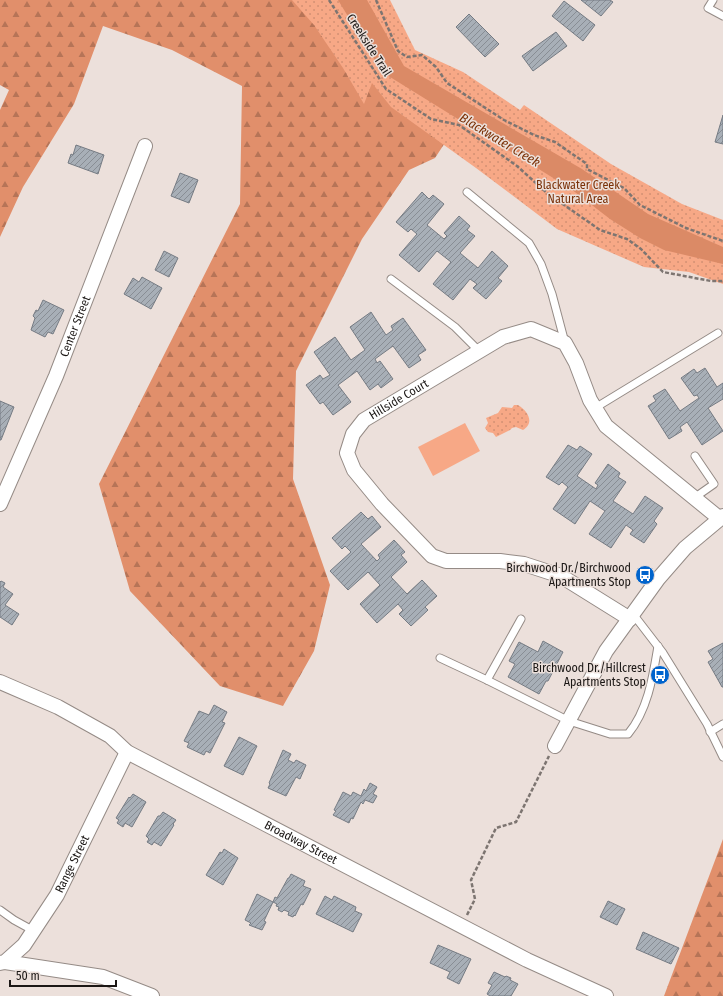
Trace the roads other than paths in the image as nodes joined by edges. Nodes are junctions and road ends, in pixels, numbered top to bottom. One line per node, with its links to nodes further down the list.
1 (713, 0): 2 (lane)
2 (723, 16)
3 (145, 146): 12 (street, Center Street)
4 (466, 192): 7 (lane)
5 (391, 279): 8 (lane)
6 (718, 333): 9 (lane)
7 (565, 343): 8 (street, Hillside Court); 9 (street)
8 (480, 351): 14 (street, Hillside Court)
9 (595, 408): 11 (street)
10 (695, 456): 11 (lane)
11 (694, 498): 13 (street)
12 (0, 504)
13 (721, 517): 14 (street)
14 (631, 616): 16 (lane); 20 (street)
15 (521, 619): 18 (lane)
16 (658, 646): 20 (lane); 22 (lane)
17 (440, 658): 18 (lane)
18 (487, 680): 20 (lane)
19 (0, 682): 24 (street, Broadway Street)
20 (569, 721): 23 (street)
21 (723, 724): 22 (lane)
22 (710, 732): 25 (lane)
23 (554, 746)
24 (127, 752): 27 (street, Range Street); 30 (street, Broadway Street)
25 (723, 757)
26 (0, 910): 27 (lane)
27 (34, 931): 28 (street, Range Street)
28 (2, 962): 29 (street)
29 (148, 995)
30 (606, 996)

